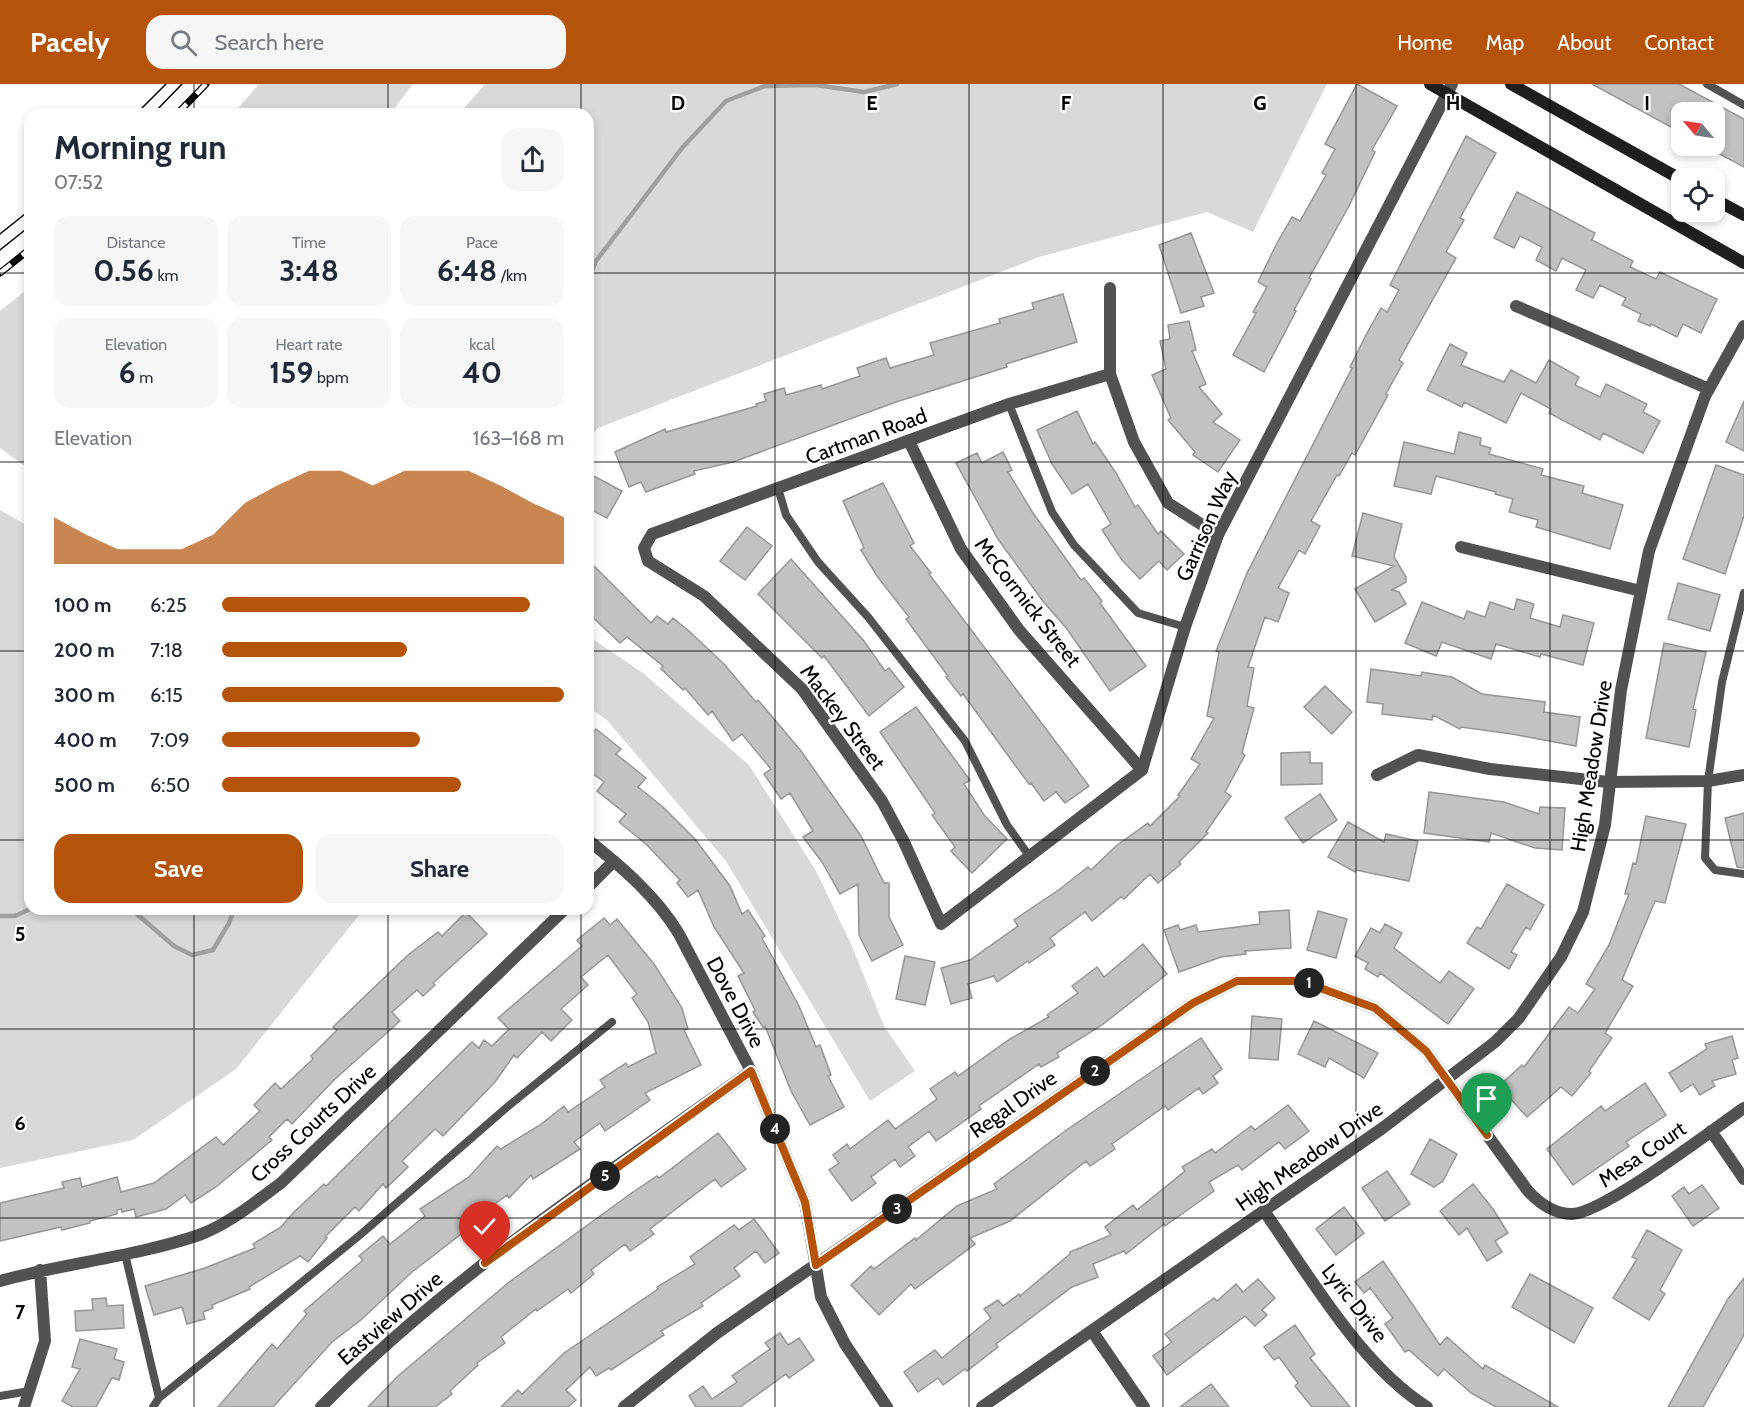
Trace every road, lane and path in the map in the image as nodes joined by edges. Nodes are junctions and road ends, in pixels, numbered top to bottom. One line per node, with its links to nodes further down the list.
1 (1430, 84): 4 (main road)
2 (1511, 84): 6 (main road)
3 (1707, 84): 5 (lane)
4 (1450, 89): 9 (main road); 18 (street, Garrison Way)
5 (1744, 105)
6 (1671, 174)
7 (1725, 205): 8 (main road)
8 (1744, 215)
9 (1744, 263)
10 (1110, 288): 13 (street)
11 (1516, 306): 14 (street)
12 (1744, 326): 14 (street, High Meadow Drive)
13 (1110, 374): 15 (street, Cartman Road); 18 (street)
14 (1709, 389): 21 (street, High Meadow Drive)
15 (1009, 404): 16 (street, Cartman Road); 23 (lane)
16 (909, 441): 17 (street, Cartman Road); 24 (street, McCormick Street)
17 (778, 488): 19 (street, Cartman Road); 30 (lane)
18 (1218, 536): 23 (street, Garrison Way)
19 (644, 548): 30 (street, Mackey Street)
20 (1461, 548): 21 (street)
21 (1641, 591): 28 (street, High Meadow Drive)
22 (1744, 593): 27 (lane)
23 (1185, 627): 24 (street, Garrison Way)
24 (1142, 770): 30 (street)
25 (1377, 775): 28 (street)
26 (1744, 775): 27 (street)
27 (1708, 781): 28 (street); 32 (lane)
28 (1608, 783): 37 (street, High Meadow Drive)
29 (594, 845): 31 (street, Dove Drive)
30 (1030, 857)
31 (615, 861): 33 (street); 36 (street, Dove Drive)
32 (1744, 874)
33 (594, 881)
34 (559, 915): 43 (street, Cross Courts Drive)
35 (612, 1022): 50 (lane)
36 (751, 1071): 44 (street, Dove Drive); 53 (street, Eastview Drive)
37 (1446, 1079): 41 (street, Regal Drive); 42 (street, High Meadow Drive); 44 (street, Regal Drive)
38 (1744, 1108): 39 (street, Mesa Court)
39 (1711, 1131): 40 (street); 41 (street, Mesa Court)
40 (1744, 1179)
41 (1556, 1209)
42 (1264, 1211): 47 (street, High Meadow Drive); 58 (street, Lyric Drive)
43 (125, 1254): 45 (street, Cross Courts Drive); 50 (lane)
44 (816, 1265): 54 (street, Regal Drive); 55 (street, Dove Drive)
45 (40, 1270): 46 (street, Cross Courts Drive); 48 (street)
46 (0, 1281)
47 (1092, 1331): 56 (street, High Meadow Drive); 57 (street)
48 (29, 1391): 49 (lane); 51 (street)
49 (0, 1396)
50 (159, 1398): 52 (lane)
51 (24, 1407)
52 (153, 1407)
53 (321, 1407)
54 (624, 1407)
55 (887, 1407)
56 (982, 1407)
57 (1144, 1407)
58 (1427, 1407)

